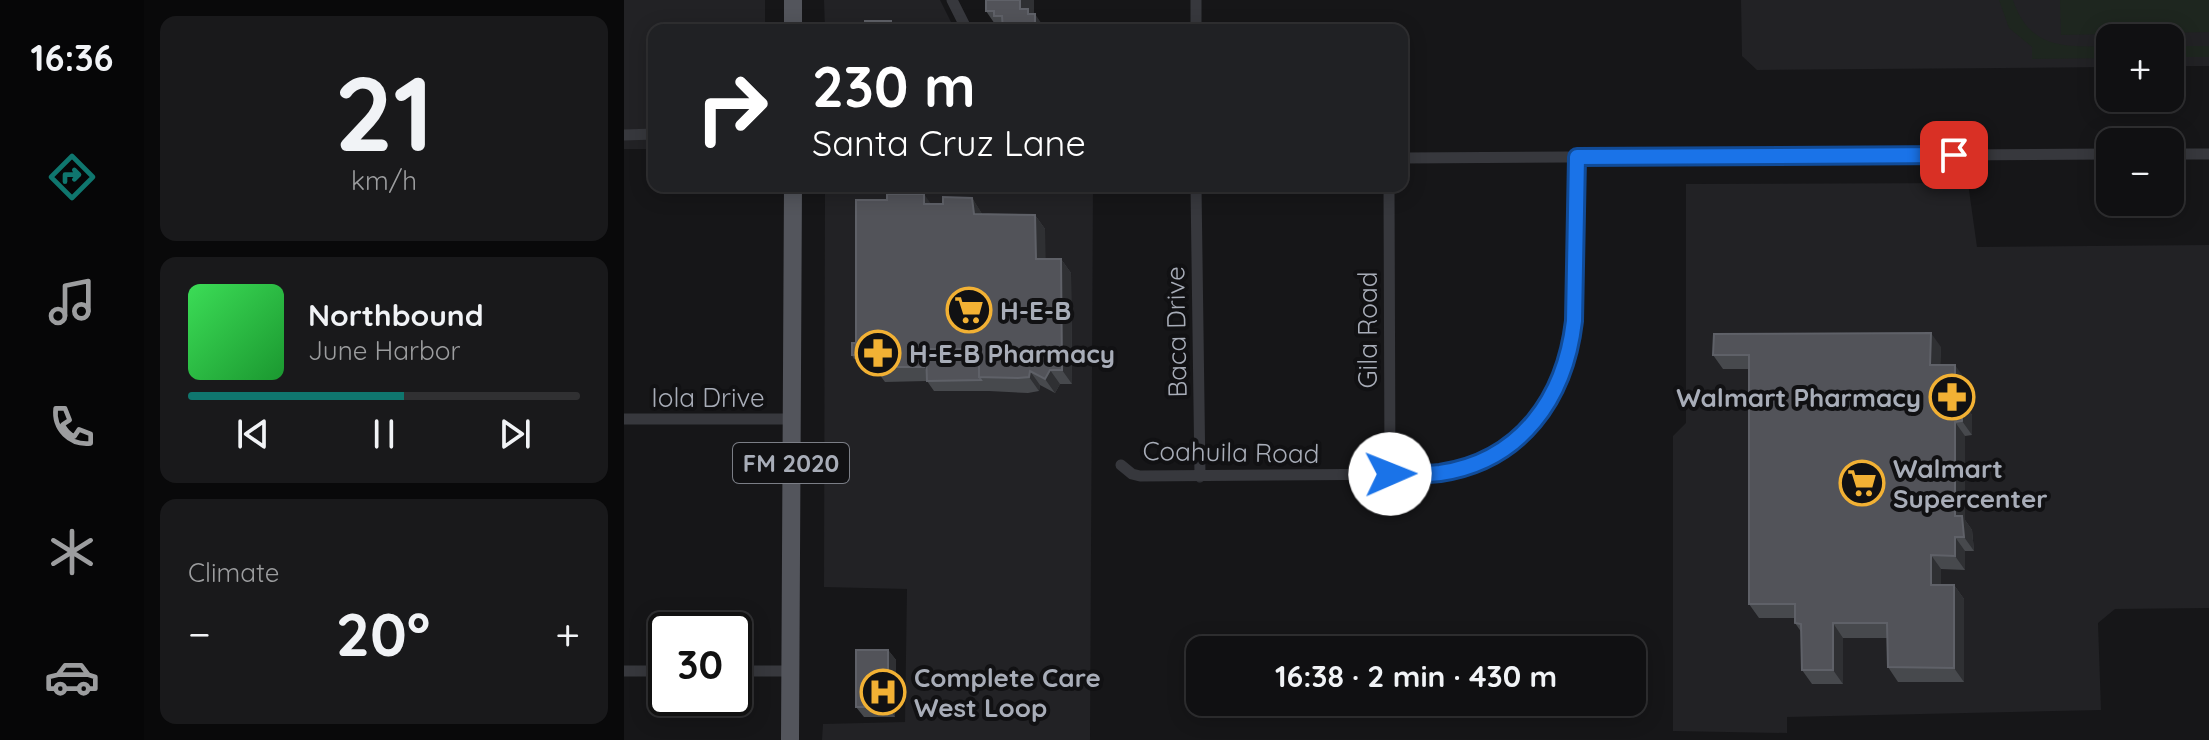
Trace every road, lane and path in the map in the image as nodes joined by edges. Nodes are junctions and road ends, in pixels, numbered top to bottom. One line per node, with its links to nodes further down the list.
1 (793, 0): 4 (main road)
2 (952, 0): 5 (street)
3 (1196, 0): 6 (street)
4 (793, 24)
5 (964, 24)
6 (1196, 24)
7 (648, 134): 8 (street)
8 (624, 135)
9 (2096, 154): 12 (street)
10 (2184, 154): 11 (street)
11 (2209, 154)
12 (1577, 157): 13 (street); 20 (street, Coahuila Road)
13 (1408, 158)
14 (793, 192): 18 (main road, FM 2020)
15 (1196, 192): 21 (street, Baca Drive)
16 (1389, 192): 20 (street, Gila Road)
17 (624, 419): 18 (street, Iola Drive)
18 (791, 419): 25 (main road, FM 2020)
19 (1121, 465): 21 (street, Coahuila Road)
20 (1390, 474): 21 (street, Coahuila Road)
21 (1200, 477)
22 (624, 671): 23 (street)
23 (648, 671)
24 (752, 671): 25 (street)
25 (791, 671): 26 (main road, FM 2020)
26 (790, 740)

